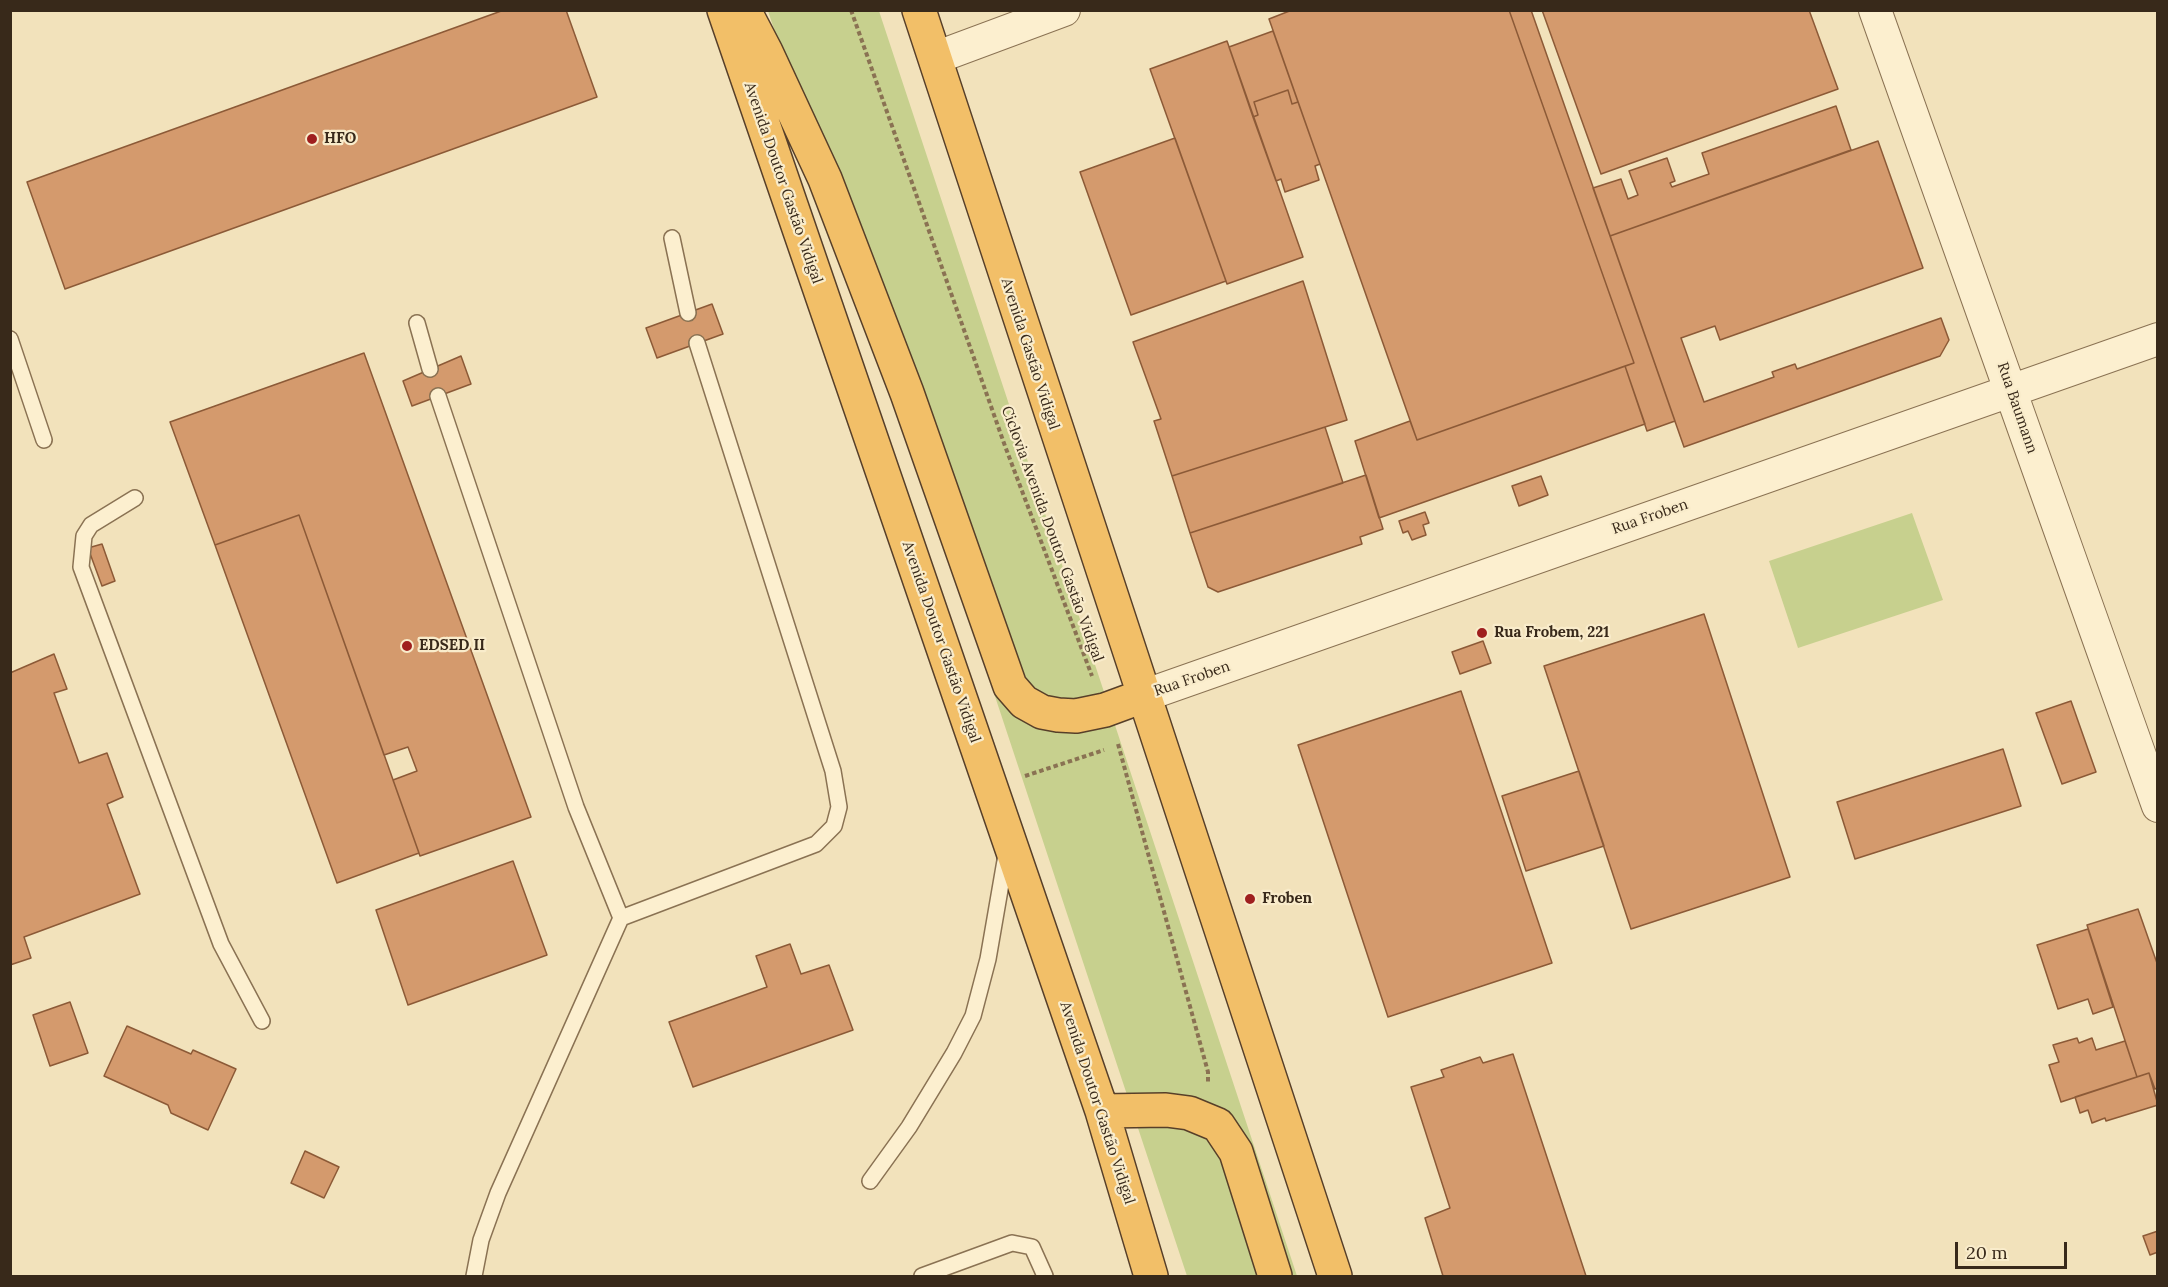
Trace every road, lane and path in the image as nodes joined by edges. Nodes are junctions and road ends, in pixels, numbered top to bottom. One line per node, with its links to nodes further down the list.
1 (724, 10): 23 (highway, Avenida Doutor Gastão Vidigal)
2 (744, 10): 20 (highway)
3 (851, 10): 20 (path, Ciclovia Avenida Doutor Gastão Vidigal)
4 (918, 10): 7 (highway, Avenida Gastão Vidigal)
5 (1064, 10): 7 (street)
6 (1875, 10): 15 (street, Rua Baumann)
7 (934, 58): 19 (highway, Avenida Gastão Vidigal)
8 (672, 238): 9 (lane)
9 (688, 313)
10 (417, 323): 14 (lane)
11 (10, 339): 17 (lane)
12 (2157, 339): 15 (street, Rua Froben)
13 (698, 343): 26 (lane)
14 (430, 369)
15 (2011, 390): 19 (street, Rua Froben); 24 (street, Rua Baumann)
16 (438, 396): 26 (lane)
17 (44, 440)
18 (135, 498): 27 (lane)
19 (1143, 696): 20 (highway); 21 (highway)
20 (1105, 711): 22 (path, Ciclovia Avenida Doutor Gastão Vidigal)
21 (1155, 734): 22 (path); 36 (highway)
22 (1118, 745): 23 (path); 28 (path, Ciclovia Avenida Doutor Gastão Vidigal)
23 (991, 788): 25 (highway, Avenida Doutor Gastão Vidigal)
24 (2157, 806)
25 (1008, 840): 29 (highway, Avenida Doutor Gastão Vidigal); 30 (lane)
26 (621, 918): 31 (lane)
27 (262, 1021)
28 (1208, 1072)
29 (1102, 1111): 34 (highway, Avenida Doutor Gastão Vidigal); 35 (highway)
30 (870, 1181)
31 (474, 1276)
32 (922, 1276): 33 (lane)
33 (1045, 1276)
34 (1151, 1276)
35 (1275, 1276)
36 (1335, 1276)

